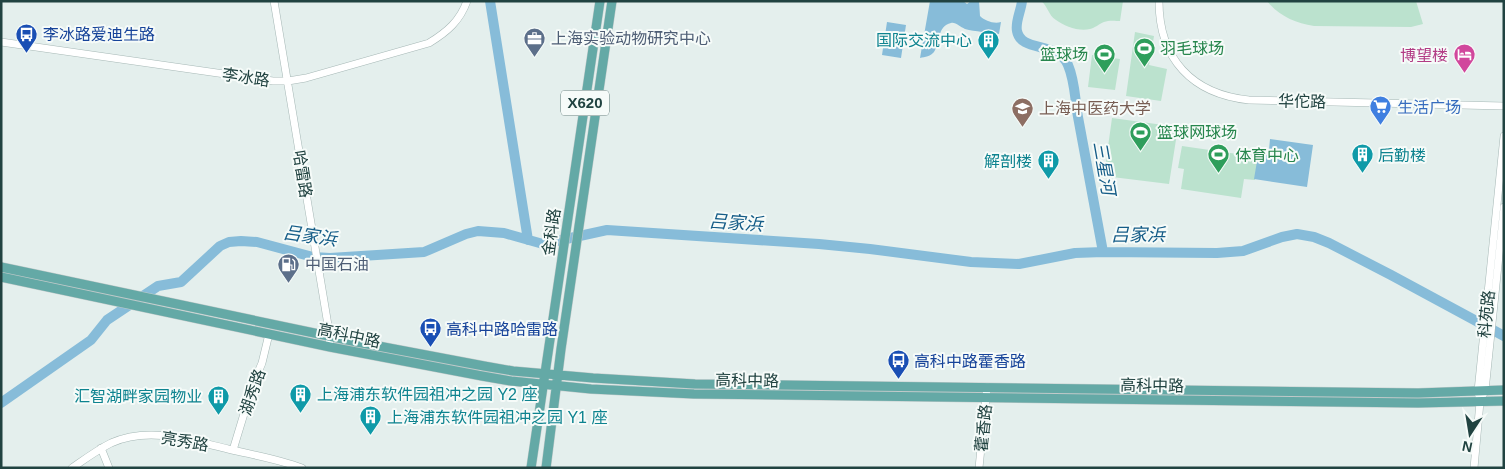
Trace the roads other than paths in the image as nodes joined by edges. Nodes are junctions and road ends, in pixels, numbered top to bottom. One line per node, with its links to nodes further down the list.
1 (274, 1): 7 (street, 哈雷路)
2 (467, 1): 7 (street, 李冰路)
3 (600, 1): 18 (main road, 金科路 / X620)
4 (612, 1): 19 (main road, 金科路 / X620)
5 (1161, 1): 8 (street, 华佗路); 9 (street, 华佗路)
6 (1, 42): 7 (street, 李冰路)
7 (288, 81): 16 (street, 哈雷路)
8 (1504, 102)
9 (1504, 106)
10 (1504, 136): 14 (street, 科苑路)
11 (1504, 207): 14 (street, 科苑路)
12 (1, 267): 16 (main road, 高科中路)
13 (1, 277): 15 (main road, 高科中路)
14 (1492, 292): 24 (street, 科苑路)
15 (270, 334): 17 (main road, 高科中路); 29 (street, 湖秀路)
16 (329, 336): 17 (street, 哈雷路); 18 (main road, 高科中路)
17 (330, 347): 20 (main road, 高科中路)
18 (545, 374): 19 (main road, 高科中路); 20 (main road, 金科路 / X620)
19 (558, 375): 21 (main road, 金科路 / X620); 22 (main road, 高科中路)
20 (544, 384): 21 (main road, 高科中路); 33 (main road, 金科路 / X620)
21 (557, 386): 25 (main road, 高科中路); 34 (main road, 金科路 / X620)
22 (987, 388): 24 (main road, 高科中路); 25 (street, 藿香路)
23 (1504, 390): 24 (main road, 高科中路)
24 (1482, 391): 26 (street, 科苑路)
25 (986, 398): 26 (main road, 高科中路); 35 (street, 藿香路)
26 (1480, 402): 27 (main road, 高科中路); 36 (street, 科苑路)
27 (1504, 402)
28 (101, 448): 29 (street, 亮秀路); 30 (street, 亮秀路); 31 (street)
29 (233, 450): 32 (street, 亮秀路)
30 (72, 468)
31 (108, 468)
32 (302, 468)
33 (532, 468)
34 (546, 468)
35 (979, 468)
36 (1474, 468)

